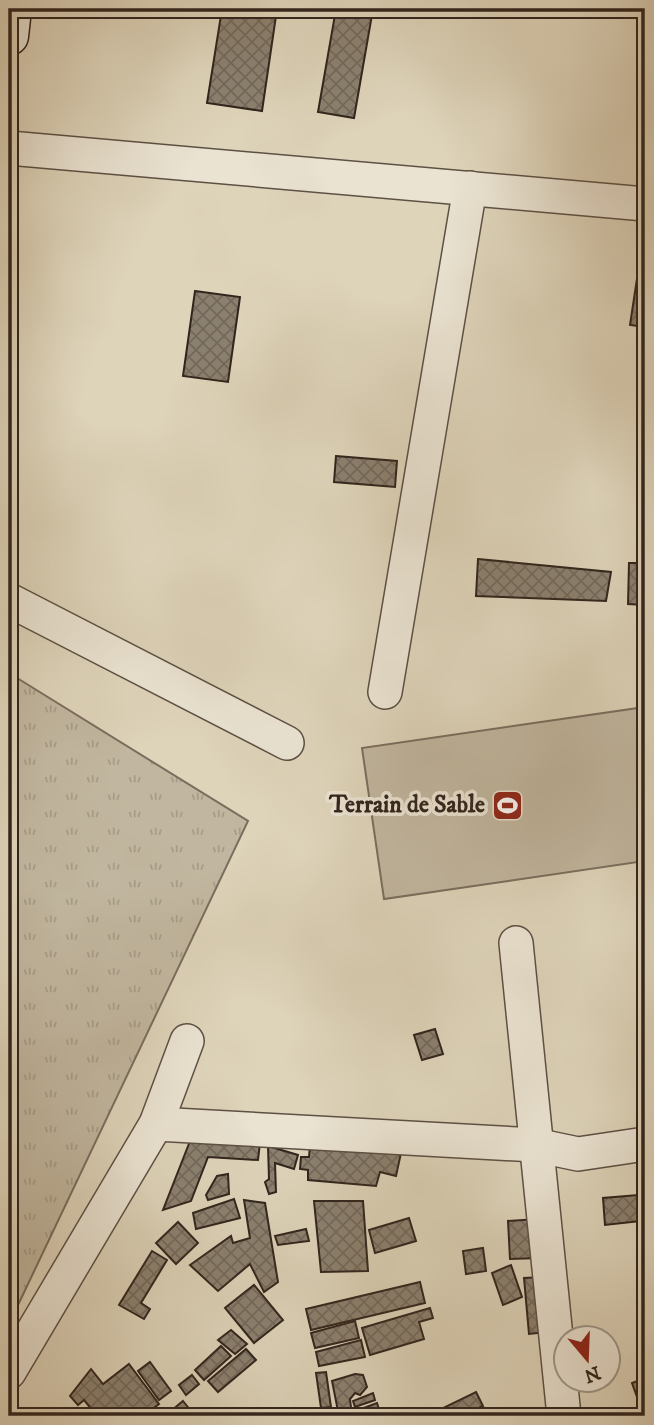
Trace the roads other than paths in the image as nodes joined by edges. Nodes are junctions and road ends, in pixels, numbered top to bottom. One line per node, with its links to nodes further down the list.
1 (12, 9): 2 (street)
2 (9, 36)
3 (9, 148): 4 (street)
4 (470, 188): 5 (street); 7 (street)
5 (645, 204)
6 (9, 600): 8 (street)
7 (386, 692)
8 (287, 743)
9 (516, 943): 13 (street)
10 (187, 1041): 11 (street)
11 (156, 1124): 13 (street); 14 (street)
12 (645, 1144): 13 (street)
13 (535, 1145): 15 (street)
14 (9, 1372)
15 (564, 1416)

